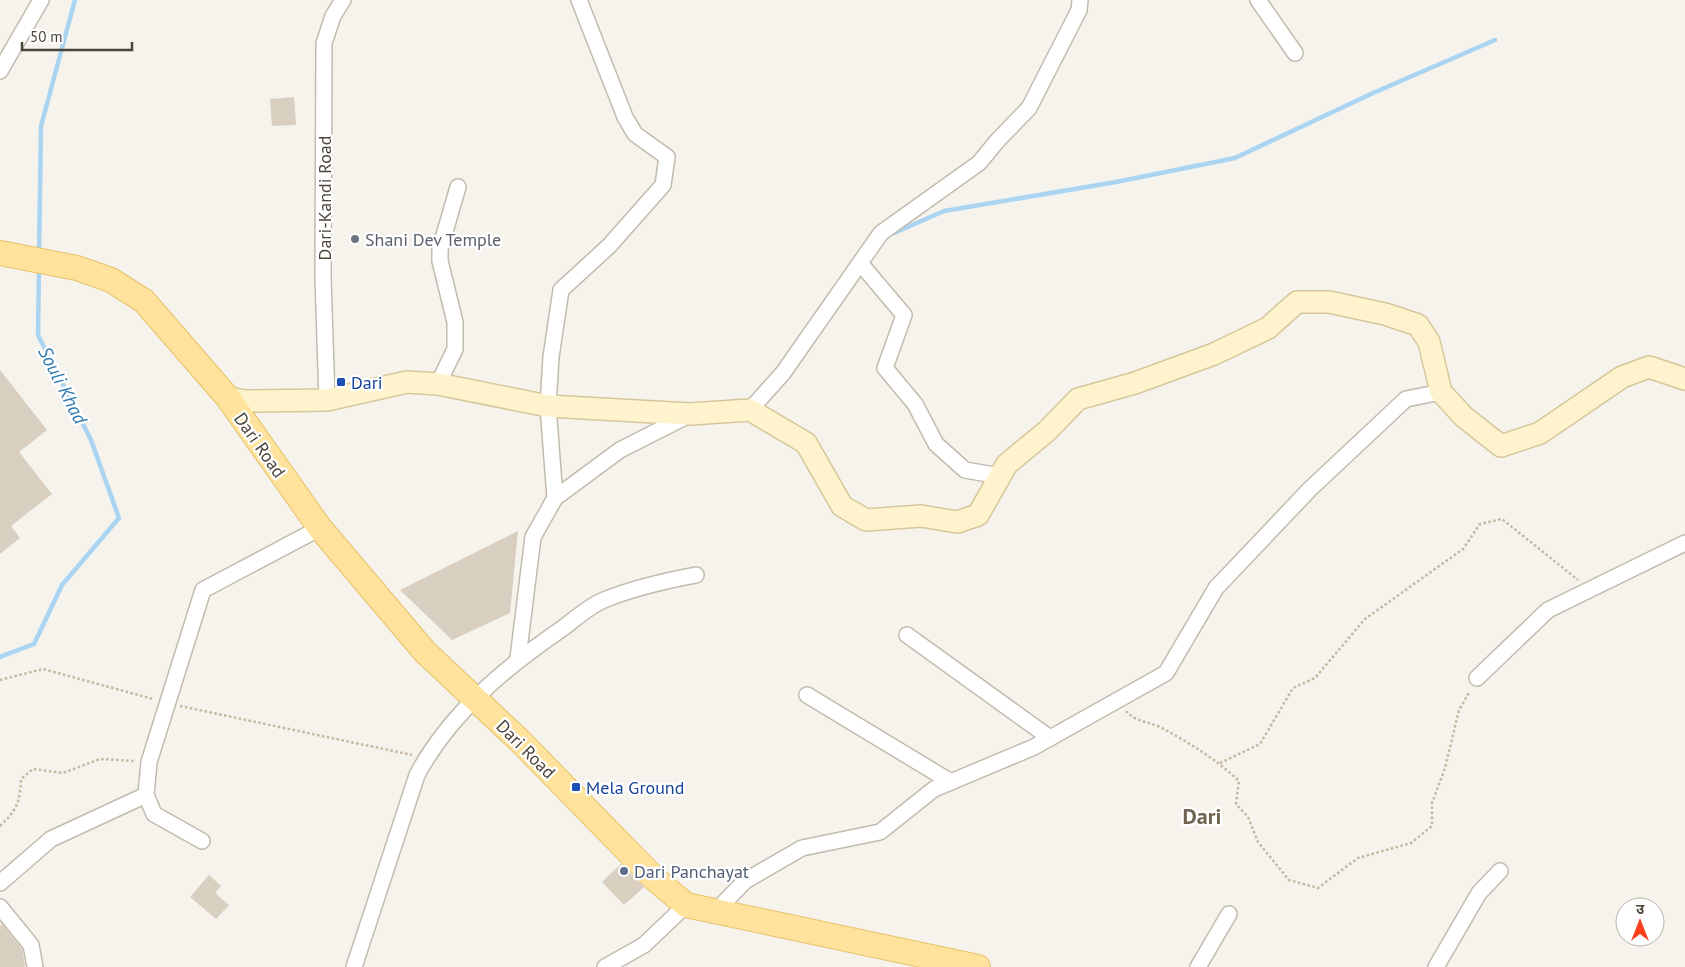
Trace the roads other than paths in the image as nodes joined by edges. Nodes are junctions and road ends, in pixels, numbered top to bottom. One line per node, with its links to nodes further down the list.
1 (41, 0): 7 (street)
2 (343, 0): 15 (street, Dari-Kandi Road)
3 (579, 0): 16 (street)
4 (1080, 0): 10 (street)
5 (1258, 0): 6 (street)
6 (1295, 52)
7 (0, 71)
8 (458, 187): 12 (street)
9 (6, 255): 14 (main road, Dari Road)
10 (860, 263): 17 (street); 19 (street)
11 (1685, 379): 13 (street)
12 (438, 384): 15 (street); 16 (street)
13 (1441, 392): 19 (street); 29 (street)
14 (228, 398): 15 (street); 21 (main road, Dari Road)
15 (327, 400)
16 (548, 406): 18 (street); 20 (street)
17 (750, 410): 18 (street); 19 (street)
18 (690, 414): 20 (street)
19 (1000, 476)
20 (555, 498): 25 (street)
21 (320, 528): 28 (main road, Dari Road); 31 (street)
22 (1685, 543): 26 (street)
23 (696, 575): 25 (street)
24 (907, 635): 29 (street)
25 (518, 658): 28 (street)
26 (1477, 678)
27 (807, 696): 30 (street)
28 (474, 698): 35 (main road, Dari Road); 40 (street)
29 (1050, 738): 30 (street)
30 (951, 782): 37 (street)
31 (146, 795): 32 (street); 34 (street)
32 (202, 841)
33 (1500, 871): 44 (street)
34 (0, 883)
35 (686, 905): 37 (main road, Dari Road); 41 (street)
36 (0, 907): 39 (street)
37 (715, 912): 42 (main road, Dari Road)
38 (1229, 914): 43 (street)
39 (35, 967)
40 (354, 967)
41 (605, 967)
42 (978, 967)
43 (1198, 967)
44 (1436, 967)

